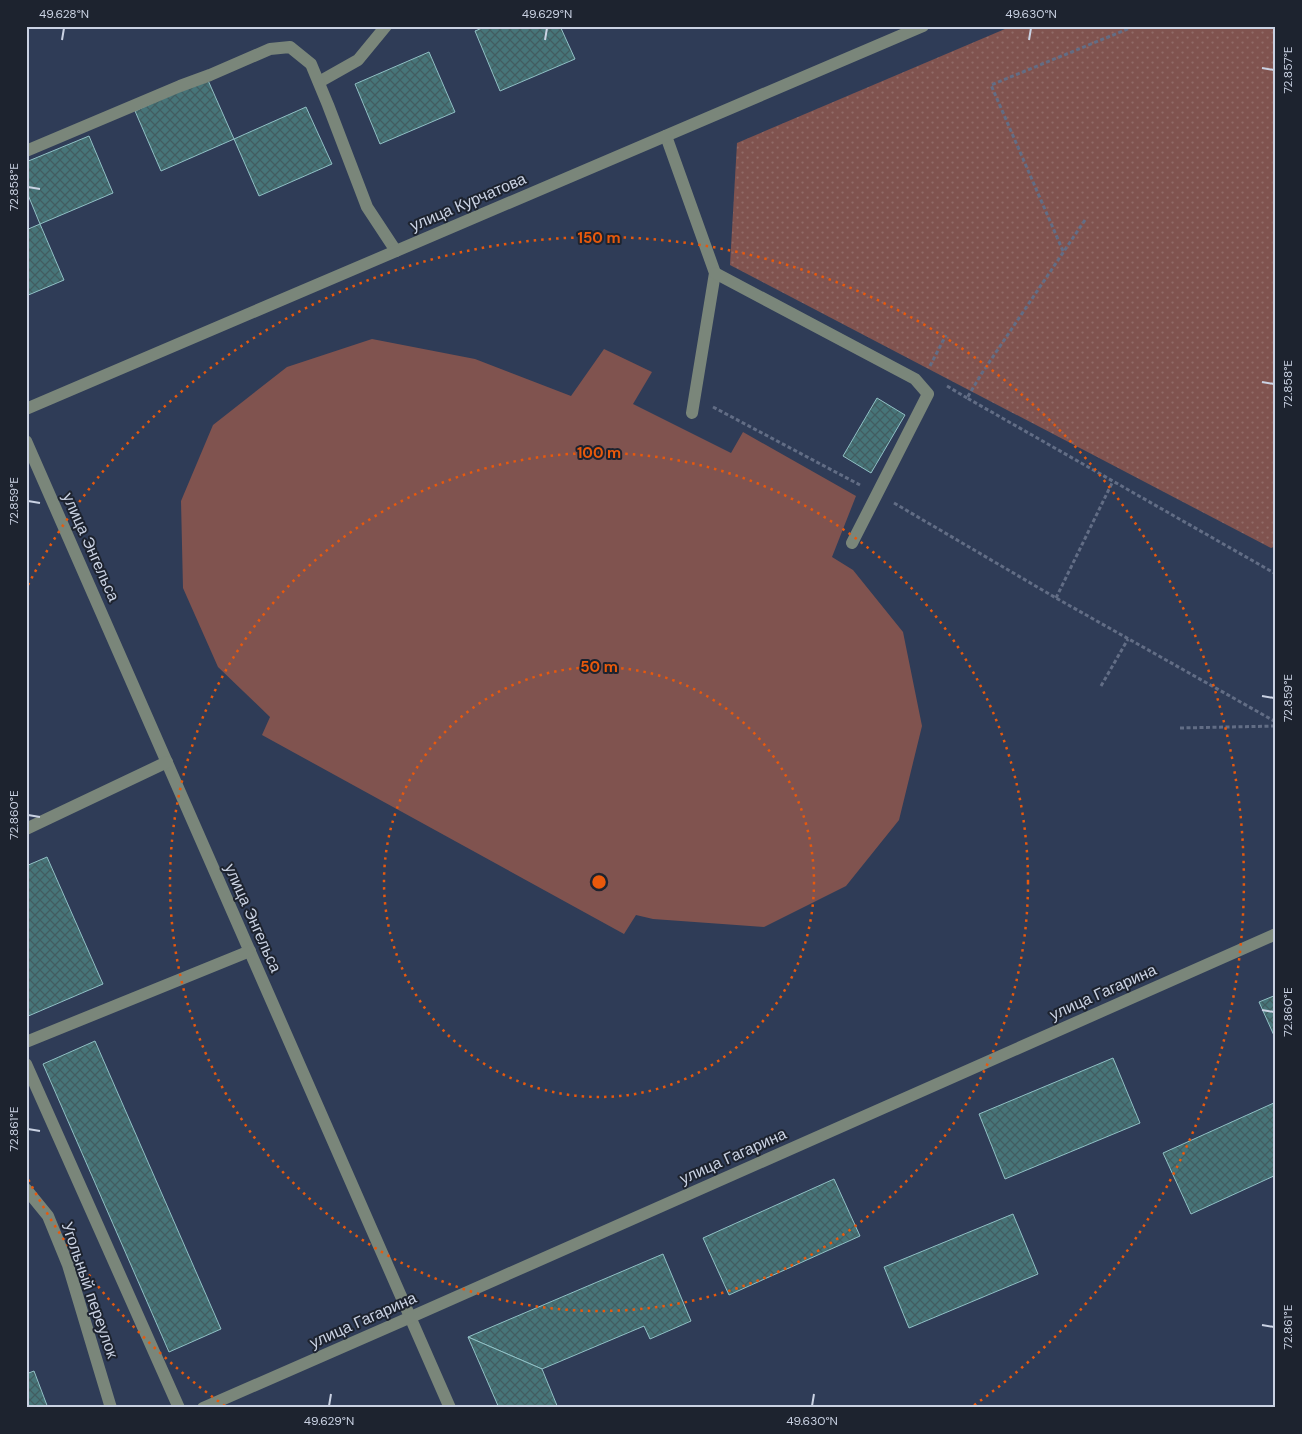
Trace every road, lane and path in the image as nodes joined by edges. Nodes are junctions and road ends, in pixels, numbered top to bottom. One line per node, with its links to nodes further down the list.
1 (386, 26): 5 (street)
2 (923, 26): 4 (street, улица Курчатова)
3 (1135, 26): 10 (path)
4 (903, 30): 6 (street, улица Курчатова)
5 (319, 82): 7 (street); 9 (street)
6 (666, 136): 9 (street, улица Курчатова); 11 (street)
7 (26, 151)
8 (1085, 220): 10 (path)
9 (396, 251): 17 (street, улица Курчатова)
10 (1064, 252): 16 (path)
11 (715, 273): 15 (street); 21 (street)
12 (946, 335): 13 (path)
13 (926, 374)
14 (942, 383): 16 (path)
15 (695, 397): 18 (street); 21 (path)
16 (967, 398): 20 (path)
17 (26, 409)
18 (692, 413)
19 (26, 441): 29 (street, улица Энгельса)
20 (1113, 481): 23 (path); 24 (path)
21 (877, 494): 22 (street); 24 (path)
22 (852, 543)
23 (1276, 574)
24 (1056, 598): 25 (path)
25 (1128, 639): 26 (path); 27 (path)
26 (1101, 686)
27 (1276, 724): 28 (path)
28 (1180, 728)
29 (167, 762): 30 (street); 32 (street, улица Энгельса)
30 (26, 829)
31 (1276, 934): 36 (street, улица Гагарина)
32 (250, 951): 33 (street); 36 (street, улица Энгельса)
33 (26, 1042)
34 (26, 1064): 38 (street)
35 (26, 1189): 37 (street, Угольный переулок)
36 (411, 1317): 39 (street, улица Гагарина); 40 (street, улица Энгельса)
37 (111, 1408)
38 (179, 1408)
39 (203, 1408)
40 (450, 1408)

